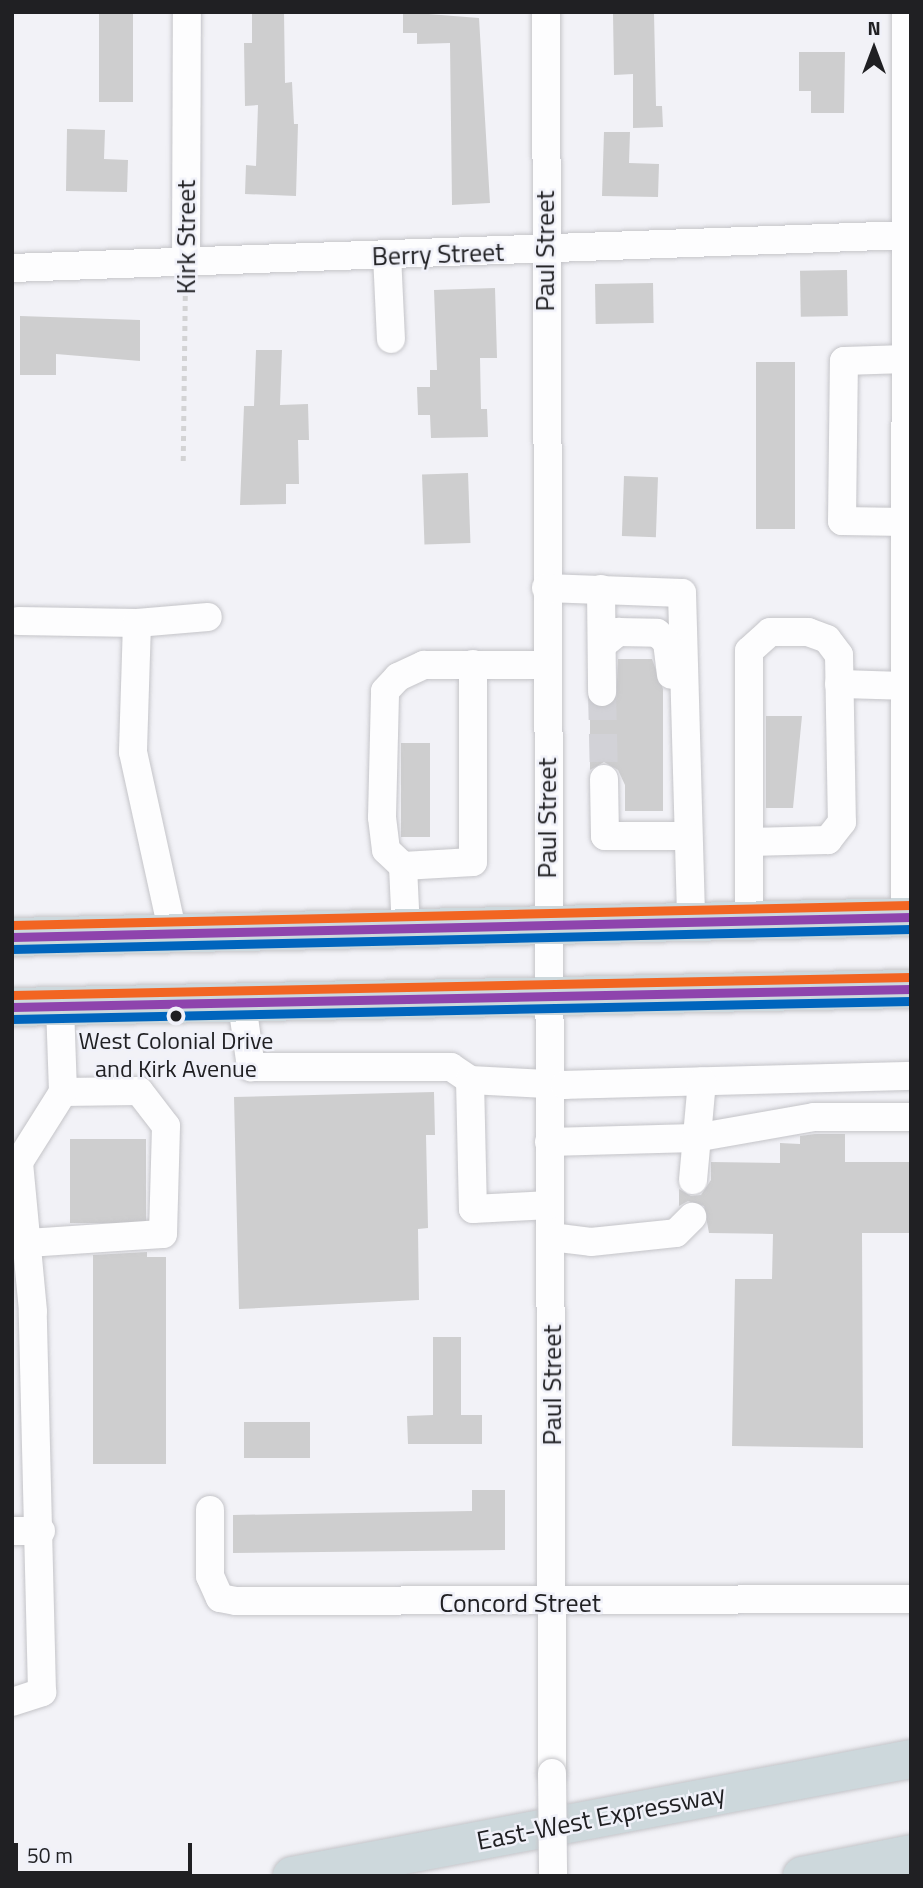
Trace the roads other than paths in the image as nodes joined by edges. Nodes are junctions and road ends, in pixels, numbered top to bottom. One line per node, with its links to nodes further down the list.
1 (187, 12): 7 (street, Kirk Street)
2 (546, 12): 5 (street, Paul Street)
3 (906, 12): 4 (street)
4 (906, 235): 5 (street, Berry Street); 9 (street)
5 (545, 251): 6 (street, Berry Street); 14 (street, Paul Street)
6 (387, 255): 7 (street, Berry Street); 10 (street)
7 (186, 261): 8 (street, Berry Street)
8 (12, 268)
9 (908, 297): 11 (street)
10 (391, 339)
11 (906, 359): 12 (street); 12 (street)
12 (907, 508): 13 (street)
13 (908, 556): 17 (street)
14 (546, 589): 15 (street); 22 (street, Paul Street)
15 (601, 589): 20 (street); 26 (street)
16 (208, 617): 19 (street)
17 (908, 620): 25 (street)
18 (18, 621): 19 (street)
19 (137, 623): 36 (street)
20 (602, 645): 24 (street); 26 (street)
21 (473, 664): 22 (street); 30 (street); 30 (street)
22 (546, 665): 34 (street, Paul Street)
23 (839, 684): 25 (street); 29 (street); 29 (street)
24 (602, 692)
25 (907, 694): 31 (street)
26 (687, 742): 28 (street)
27 (604, 779): 28 (street)
28 (687, 836): 33 (street)
29 (749, 842): 32 (street)
30 (403, 866): 35 (street)
31 (908, 918): 32 (highway)
32 (749, 921): 33 (highway)
33 (691, 922): 34 (highway)
34 (548, 926): 35 (highway); 39 (street, Paul Street)
35 (406, 930): 36 (highway)
36 (173, 934): 37 (highway)
37 (12, 937)
38 (911, 989): 39 (highway)
39 (547, 998): 40 (highway); 47 (street, Paul Street)
40 (243, 1004): 41 (highway); 45 (street)
41 (60, 1006): 42 (highway); 48 (street)
42 (12, 1007)
43 (911, 1076): 44 (street)
44 (812, 1079): 46 (street); 50 (street)
45 (470, 1080): 47 (street); 54 (street)
46 (702, 1081): 47 (street); 51 (street)
47 (548, 1085): 52 (street, Paul Street)
48 (63, 1091): 57 (street); 57 (street)
49 (911, 1116): 50 (street)
50 (814, 1117): 51 (street)
51 (695, 1138): 52 (street); 53 (street)
52 (549, 1142): 54 (street, Paul Street)
53 (693, 1180)
54 (550, 1205): 56 (street, Paul Street)
55 (692, 1217): 56 (street)
56 (551, 1237): 63 (street, Paul Street)
57 (27, 1243): 58 (street)
58 (23, 1311): 61 (street)
59 (210, 1510): 63 (street, Concord Street)
60 (12, 1531): 61 (street)
61 (41, 1531): 64 (street)
62 (911, 1599): 63 (street, Concord Street)
63 (553, 1603): 68 (street, Paul Street, bridge)
64 (12, 1702)
65 (911, 1759): 67 (highway, East-West Expressway)
66 (911, 1854): 69 (highway)
67 (292, 1876)
68 (553, 1876)
69 (802, 1876)

